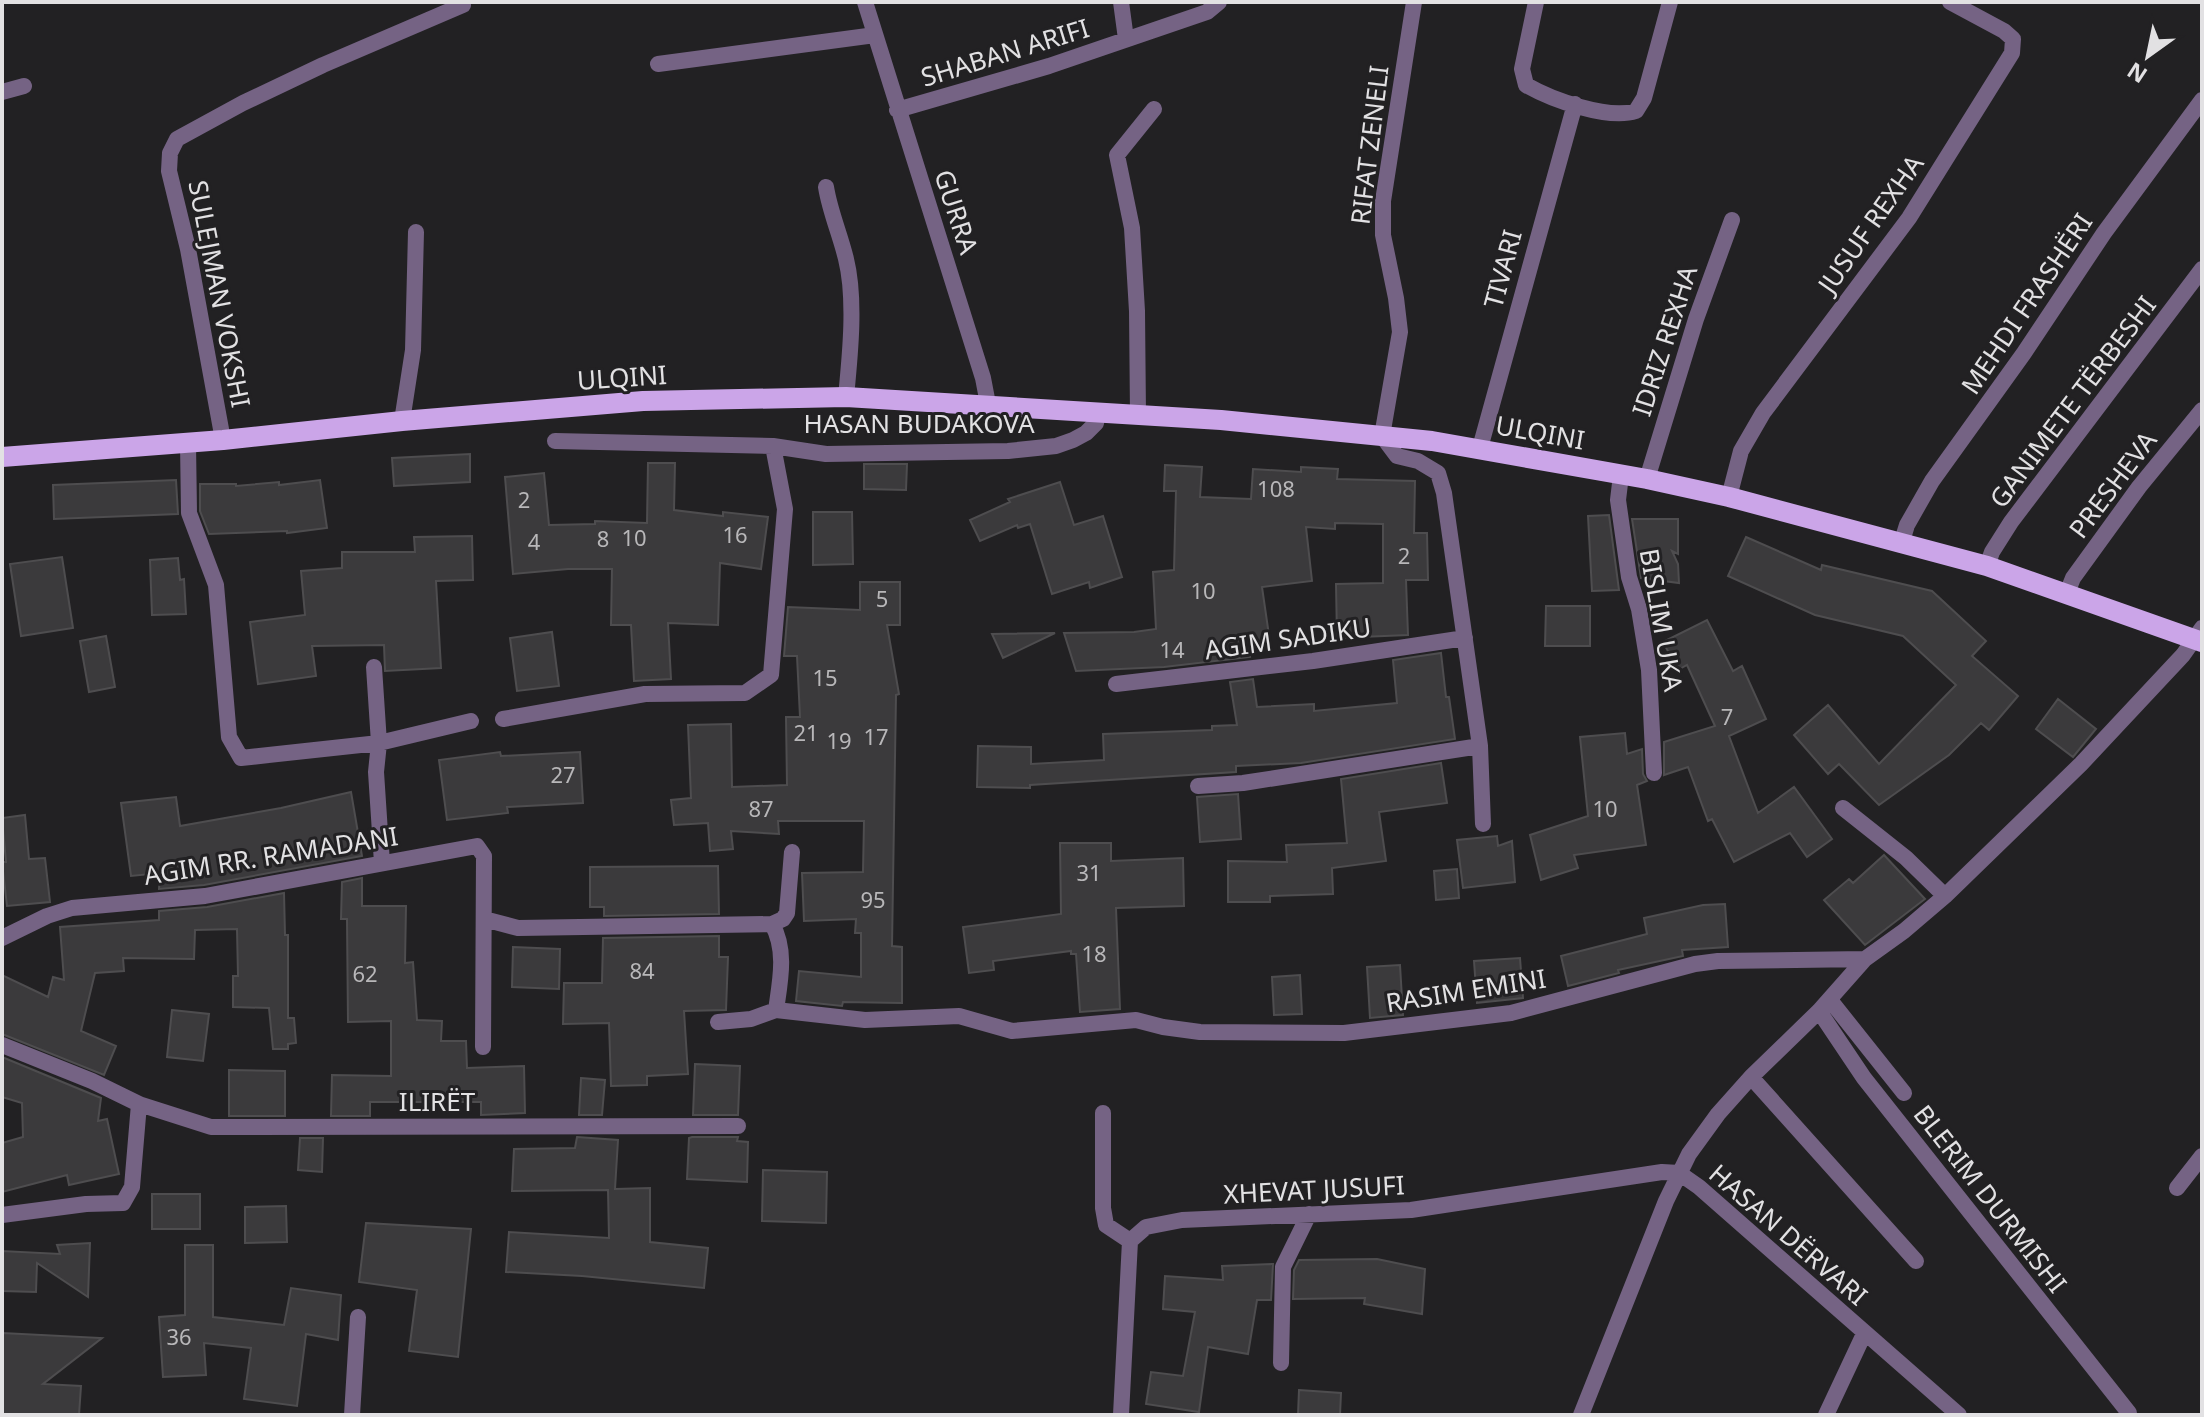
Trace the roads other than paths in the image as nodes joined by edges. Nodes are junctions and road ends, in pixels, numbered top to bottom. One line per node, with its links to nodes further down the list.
1 (865, 2): 9 (street, GURRA)
2 (1121, 2): 10 (street, SHABAN ARIFI)
3 (1219, 2): 10 (street, SHABAN ARIFI)
4 (1414, 2): 28 (street, RIFAT ZENELI)
5 (1536, 2): 15 (street)
6 (1670, 2): 15 (street)
7 (1950, 2): 37 (street, JUSUF REXHA)
8 (463, 5): 29 (street, SULEJMAN VOKSHI)
9 (875, 35): 11 (street); 17 (street, GURRA)
10 (1126, 39): 17 (street, SHABAN ARIFI)
11 (658, 64)
12 (24, 86): 13 (street)
13 (2, 92)
14 (2202, 100): 38 (street, MEHDI FRASHËRI)
15 (1575, 104): 33 (street, TIVARI)
16 (1154, 109): 26 (street)
17 (897, 110): 23 (street, GURRA)
18 (826, 187): 22 (street)
19 (1732, 220): 36 (street, IDRIZ REXHA)
20 (416, 232): 27 (street)
21 (2202, 269): 39 (street, GANIMETE TËRBESHI)
22 (846, 397): 23 (main road, ULQINI); 27 (main road, ULQINI)
23 (988, 404): 25 (main road, ULQINI)
24 (2202, 410): 40 (street, PRESHEVA)
25 (1098, 412): 26 (main road, ULQINI); 32 (street, HASAN BUDAKOVA)
26 (1138, 415): 28 (main road, ULQINI)
27 (402, 421): 29 (main road, ULQINI)
28 (1382, 436): 33 (main road, ULQINI); 42 (street)
29 (223, 440): 31 (main road, ULQINI)
30 (555, 441): 32 (street, HASAN BUDAKOVA)
31 (188, 443): 34 (main road, ULQINI); 47 (street)
32 (773, 446): 45 (street, HASAN BUDAKOVA)
33 (1480, 448): 35 (main road, ULQINI)
34 (2, 457)
35 (1621, 475): 36 (main road, ULQINI); 49 (street, BISLIM UKA)
36 (1647, 479): 37 (main road, ULQINI)
37 (1729, 497): 38 (main road, ULQINI)
38 (1902, 541): 39 (main road, ULQINI)
39 (1987, 566): 40 (main road, ULQINI)
40 (2067, 593): 41 (main road, ULQINI)
41 (2199, 636): 55 (street)
42 (1465, 638): 44 (street, AGIM SADIKU); 48 (street)
43 (374, 667): 47 (street)
44 (1116, 684)
45 (503, 719)
46 (471, 721): 47 (street)
47 (379, 743): 54 (street)
48 (1480, 746): 50 (street); 52 (street)
49 (1654, 773)
50 (1198, 786)
51 (1843, 808): 55 (street)
52 (1483, 824)
53 (792, 852): 57 (street)
54 (382, 863): 56 (street, AGIM RR. RAMADANI); 58 (street, AGIM RR. RAMADANI)
55 (1945, 896): 59 (street)
56 (484, 919): 57 (street); 64 (street, AGIM RR. RAMADANI)
57 (772, 924): 61 (street)
58 (2, 938)
59 (1865, 959): 60 (street); 61 (street, RASIM EMINI)
60 (1824, 1006): 65 (street); 66 (street, BLERIM DURMISHI); 80 (street, BLERIM DURMISHI)
61 (776, 1010): 62 (street)
62 (718, 1022)
63 (2, 1045): 67 (street, ILIRËT)
64 (483, 1047)
65 (1751, 1077): 71 (street); 76 (street)
66 (1904, 1093)
67 (139, 1104): 69 (street, ILIRËT); 74 (street)
68 (1103, 1113): 75 (street)
69 (738, 1126)
70 (2202, 1156): 72 (street)
71 (1679, 1173): 73 (street, XHEVAT JUSUFI); 78 (street, HASAN DËRVARI); 83 (street)
72 (2177, 1188)
73 (1309, 1214): 75 (street, XHEVAT JUSUFI); 79 (street)
74 (2, 1215)
75 (1130, 1241): 82 (street)
76 (1916, 1261)
77 (358, 1317): 81 (street)
78 (1864, 1334): 84 (street, HASAN DËRVARI); 85 (street, HASAN DËRVARI)
79 (1281, 1363)
80 (2129, 1413)
81 (352, 1415)
82 (1121, 1415)
83 (1581, 1415)
84 (1826, 1415)
85 (1959, 1415)

